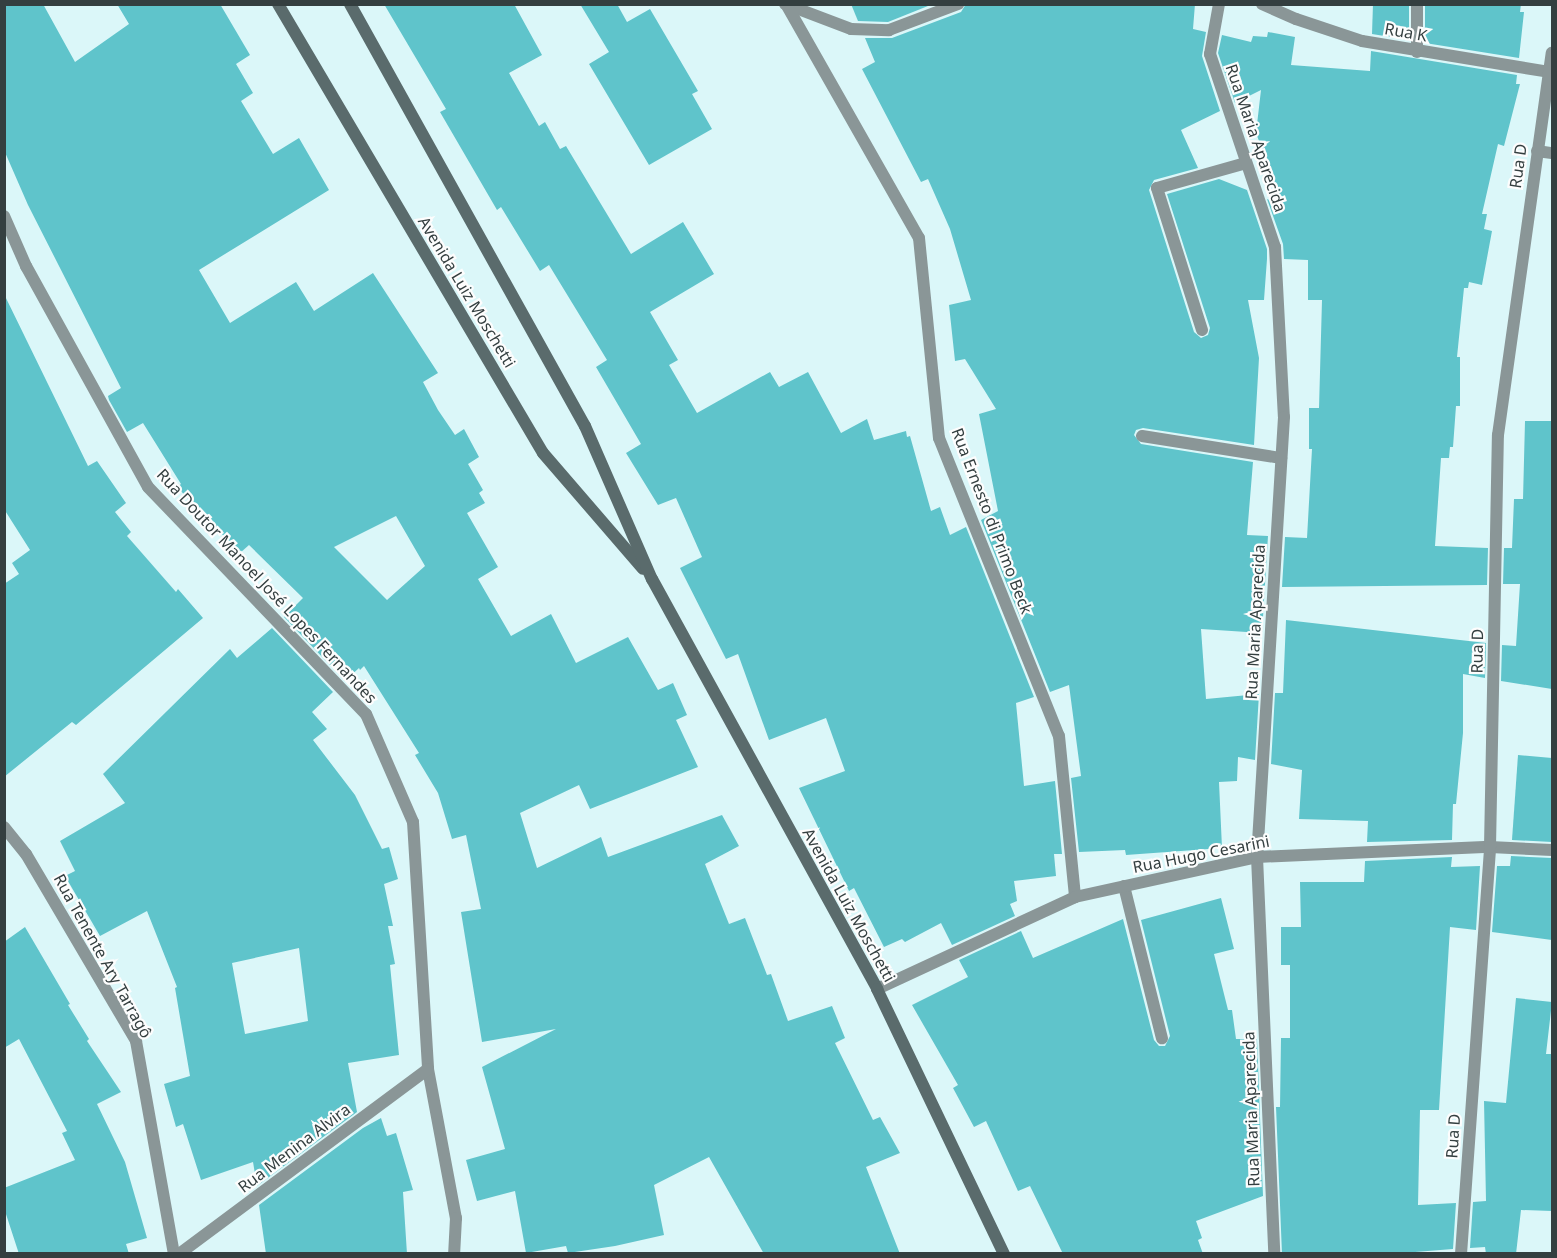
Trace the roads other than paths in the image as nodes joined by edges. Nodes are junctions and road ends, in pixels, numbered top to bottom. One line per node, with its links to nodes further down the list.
1 (278, 4): 18 (street, Avenida Luiz Moschetti)
2 (350, 4): 18 (street, Avenida Luiz Moschetti)
3 (958, 4): 7 (street)
4 (1219, 4): 13 (street, Rua Maria Aparecida)
5 (1262, 4): 8 (street, Rua K)
6 (1417, 4): 8 (street)
7 (786, 5): 24 (street, Rua Ernesto di Primo Beck)
8 (1417, 51): 10 (street, Rua K)
9 (1552, 53): 10 (street, Rua D)
10 (1550, 72): 11 (street, Rua D)
11 (1537, 151): 12 (street); 20 (street, Rua D)
12 (1552, 153)
13 (1246, 163): 15 (street); 17 (street, Rua Maria Aparecida)
14 (4, 216): 27 (street, Rua Doutor Manoel José Lopes Fernandes)
15 (1202, 330)
16 (1142, 436): 17 (street)
17 (1281, 458): 22 (street, Rua Maria Aparecida)
18 (652, 579): 25 (street, Avenida Luiz Moschetti)
19 (4, 826): 28 (street, Rua Tenente Ary Tarragô)
20 (1490, 847): 21 (street, Rua Hugo Cesarini); 22 (street, Rua Hugo Cesarini); 33 (street, Rua D)
21 (1552, 850)
22 (1257, 856): 23 (street, Rua Hugo Cesarini); 32 (street, Rua Maria Aparecida)
23 (1124, 886): 24 (street, Rua Hugo Cesarini); 26 (street)
24 (1075, 897): 25 (street, Rua Hugo Cesarini)
25 (877, 989): 31 (street, Avenida Luiz Moschetti)
26 (1162, 1038)
27 (428, 1068): 29 (street, Rua Menina Alvira); 30 (street, Rua Doutor Manoel José Lopes Fernandes)
28 (174, 1254)
29 (179, 1254)
30 (454, 1254)
31 (1004, 1254)
32 (1274, 1254)
33 (1461, 1254)

